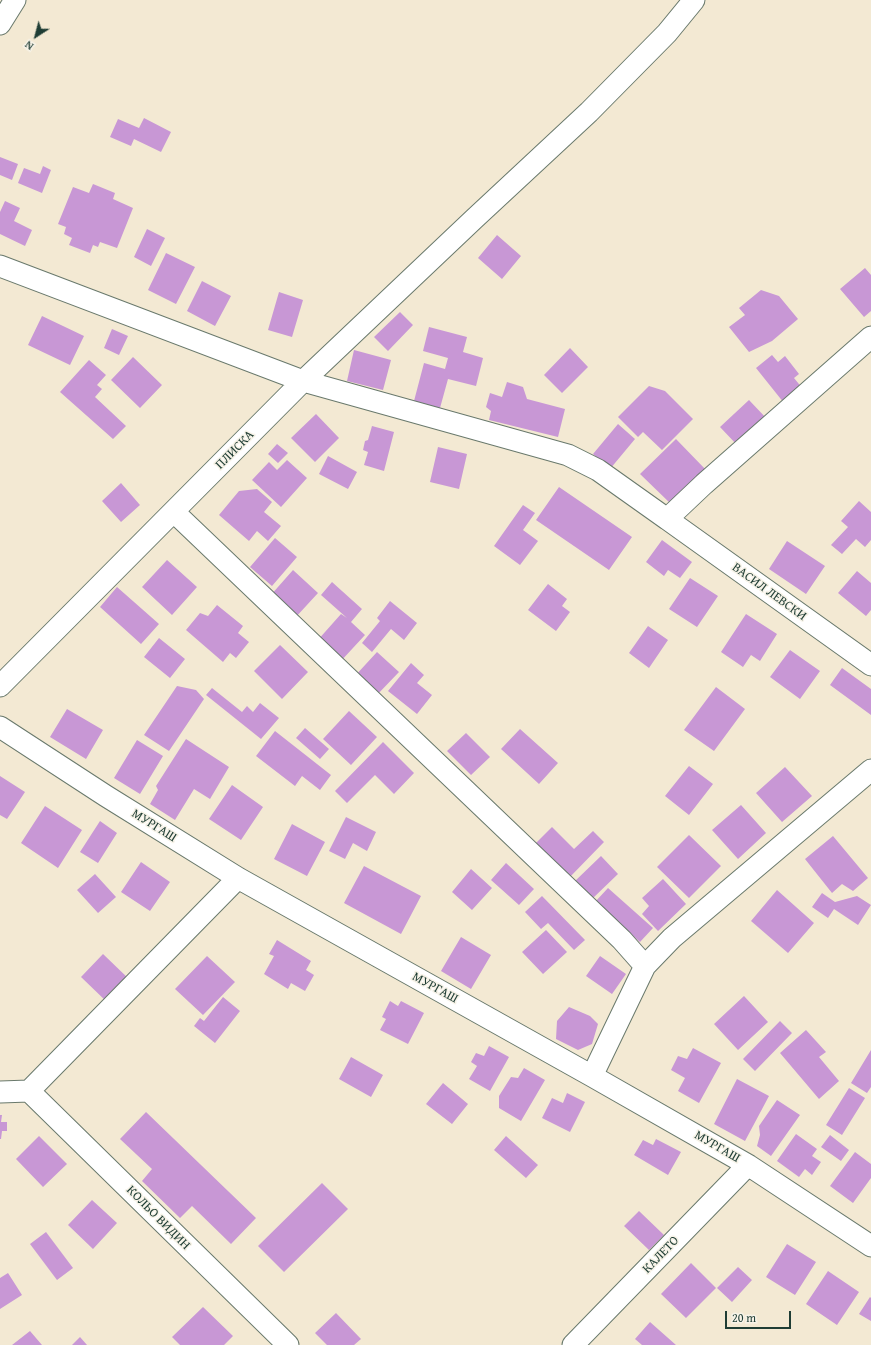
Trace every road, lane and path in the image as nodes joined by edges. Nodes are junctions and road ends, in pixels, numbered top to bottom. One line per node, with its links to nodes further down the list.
1 (15, 0): 3 (street)
2 (694, 0): 6 (street, ПЛИСКА)
3 (0, 24)
4 (0, 266): 6 (street, ВАСИЛ ЛЕВСКИ)
5 (871, 337): 8 (street)
6 (304, 381): 7 (street, ПЛИСКА); 8 (street, ВАСИЛ ЛЕВСКИ)
7 (174, 512): 10 (street, ПЛИСКА); 14 (street)
8 (668, 519): 9 (street, ВАСИЛ ЛЕВСКИ)
9 (871, 665)
10 (0, 686)
11 (0, 727): 13 (street, МУРГАШ)
12 (871, 770): 14 (street)
13 (238, 878): 15 (street, МУРГАШ); 16 (street)
14 (645, 966): 15 (street)
15 (592, 1076): 18 (street, МУРГАШ)
16 (29, 1091): 17 (street); 20 (street, КОЛЬО ВИДИН)
17 (0, 1092)
18 (748, 1165): 19 (street, МУРГАШ); 21 (street, КАЛЕТО)
19 (871, 1246)
20 (288, 1345)
21 (574, 1345)

